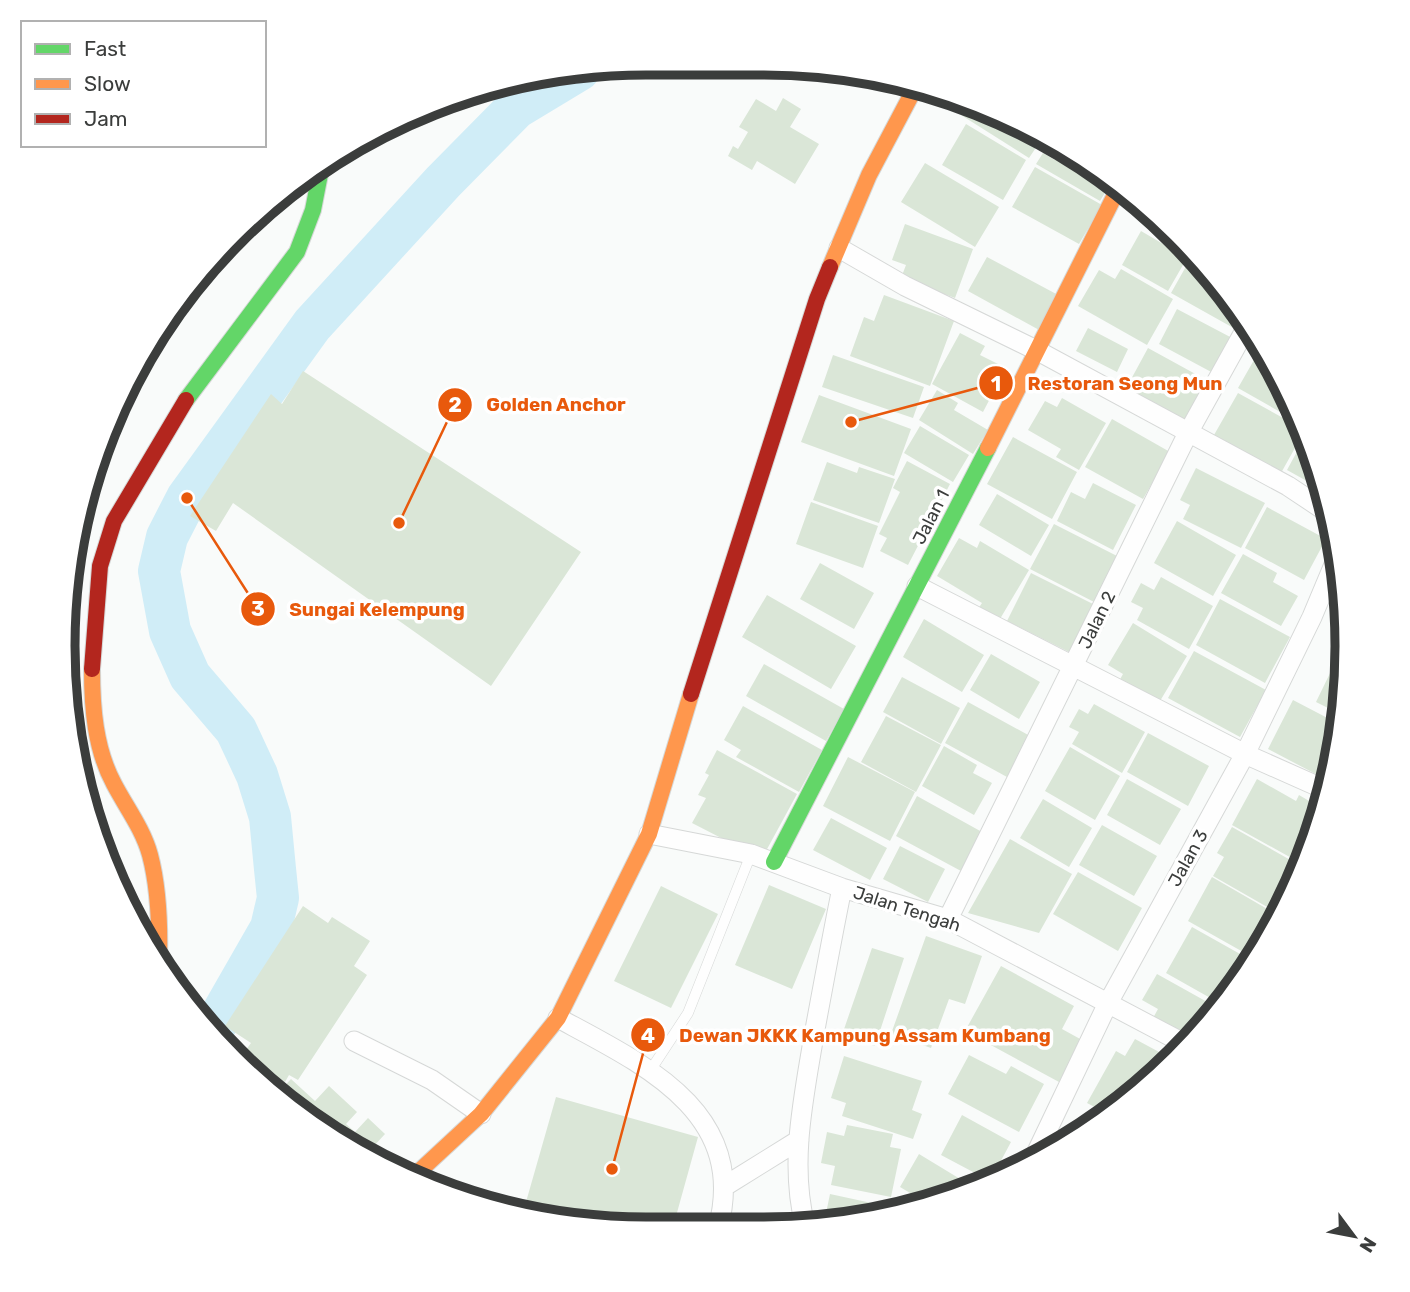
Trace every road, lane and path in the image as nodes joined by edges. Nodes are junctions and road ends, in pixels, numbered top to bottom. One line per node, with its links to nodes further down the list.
1 (911, 95): 4 (street)
2 (319, 178): 21 (street)
3 (1115, 196): 6 (street, Jalan 1)
4 (839, 248): 6 (street); 16 (street)
5 (1242, 335): 7 (street, Jalan 2)
6 (1038, 351): 7 (street); 12 (street, Jalan 1)
7 (1188, 433): 8 (street); 13 (street, Jalan 2)
8 (1288, 486): 9 (street); 10 (street)
9 (1313, 492)
10 (1317, 505)
11 (1330, 574): 14 (street, Jalan 3)
12 (917, 586): 13 (street); 18 (street, Jalan 1)
13 (1074, 666): 14 (street); 20 (street, Jalan 2)
14 (1245, 754): 15 (street); 22 (street, Jalan 3)
15 (1317, 786)
16 (649, 834): 17 (street, Jalan Tengah); 23 (street)
17 (751, 854): 18 (street, Jalan Tengah); 26 (lane)
18 (774, 862): 19 (street, Jalan Tengah)
19 (842, 888): 20 (street, Jalan Tengah); 28 (street)
20 (948, 919): 22 (street, Jalan Tengah)
21 (159, 944)
22 (1108, 1003): 24 (street, Jalan Tengah); 29 (street, Jalan 3)
23 (558, 1018): 26 (street); 27 (street)
24 (1177, 1040)
25 (354, 1041): 27 (street)
26 (650, 1071): 31 (street)
27 (481, 1114): 30 (street)
28 (799, 1140): 31 (street); 32 (street)
29 (1040, 1145)
30 (421, 1170)
31 (725, 1186): 33 (street)
32 (803, 1216)
33 (720, 1217)

